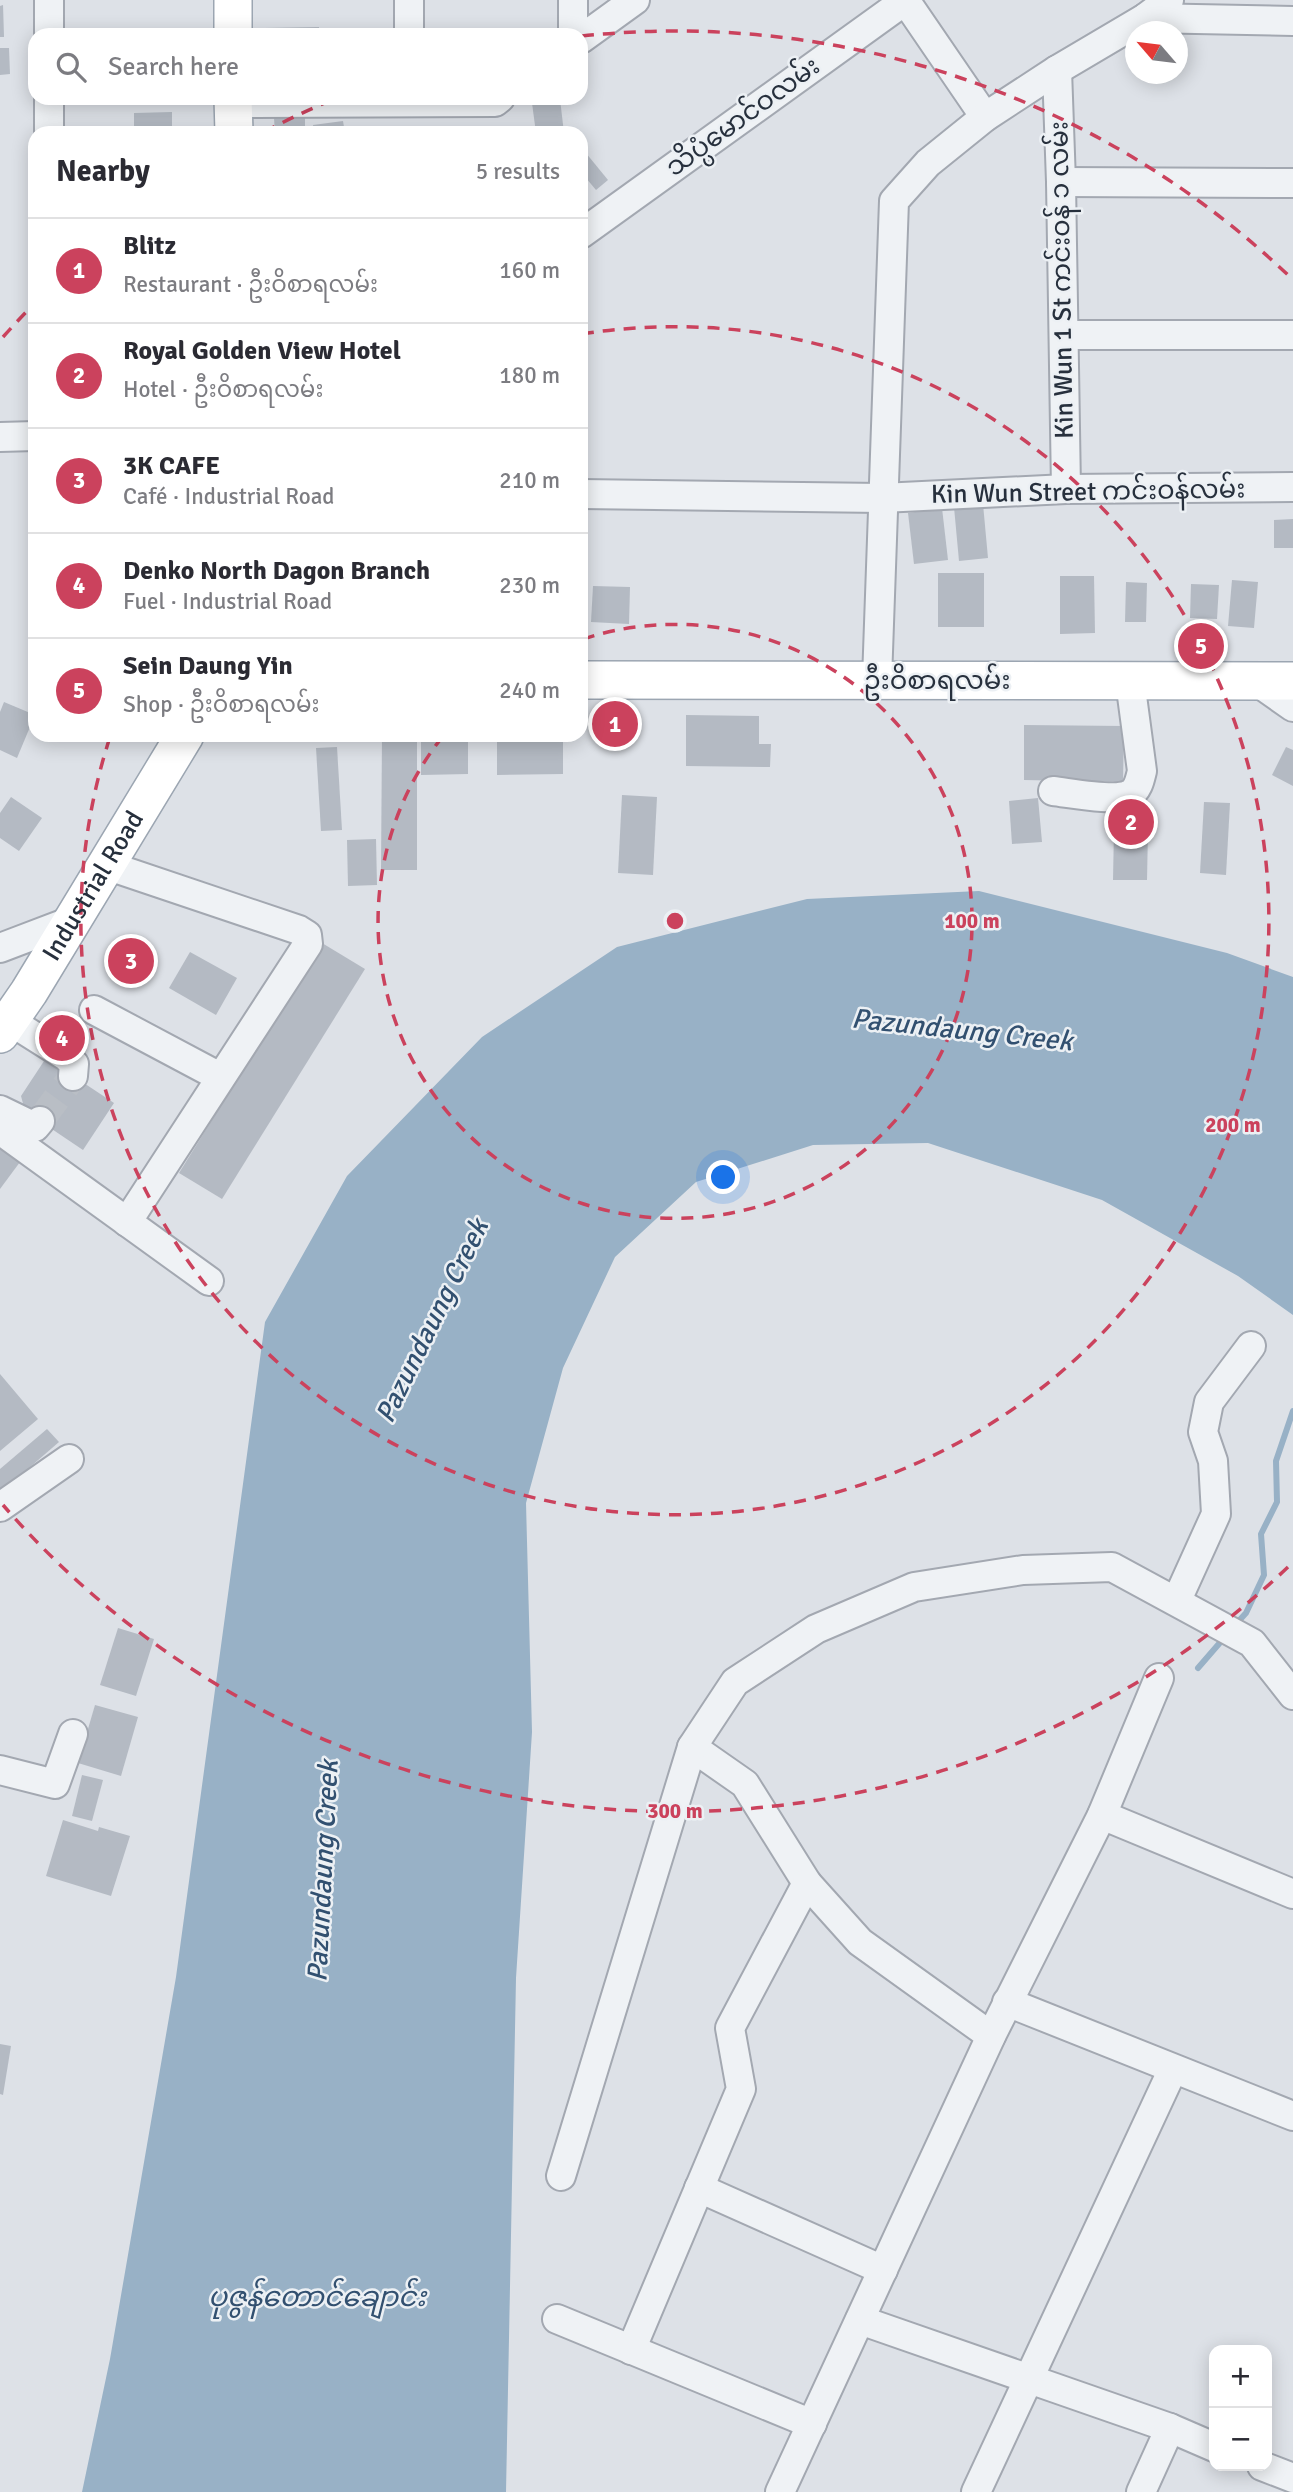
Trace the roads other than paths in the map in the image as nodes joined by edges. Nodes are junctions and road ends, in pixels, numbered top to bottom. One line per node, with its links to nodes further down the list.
1 (49, 0): 10 (street)
2 (233, 0): 11 (main road)
3 (409, 0): 12 (street)
4 (573, 0): 13 (street)
5 (635, 0): 14 (street)
6 (906, 0): 19 (street); 23 (street, သိပ္ပံမောင်ဝလမ်း)
7 (1169, 0): 8 (street)
8 (1144, 18): 9 (street); 15 (street)
9 (1293, 21)
10 (49, 28)
11 (233, 28)
12 (409, 28)
13 (573, 28)
14 (588, 34)
15 (1057, 70): 19 (street); 21 (street, Kin Wun 1 St ကင်းဝန် ၁ လမ်း)
16 (49, 105): 20 (street)
17 (322, 105): 18 (street)
18 (234, 111)
19 (985, 117): 31 (street)
20 (49, 126)
21 (1061, 182): 22 (street); 24 (street, Kin Wun 1 St ကင်းဝန် ၁ လမ်း)
22 (1293, 183)
23 (588, 229)
24 (1064, 335): 25 (street); 29 (street, Kin Wun 1 St ကင်းဝန် ၁ လမ်း)
25 (1293, 335)
26 (28, 437): 27 (street)
27 (1, 443)
28 (1293, 487): 29 (street, Kin Wun Street ကင်းဝန်လမ်း)
29 (1066, 489): 31 (street, Kin Wun Street ကင်းဝန်လမ်း)
30 (588, 494): 31 (street, Kin Wun Street ကင်းဝန်လမ်း)
31 (883, 498): 33 (street)
32 (588, 680): 33 (main road, ဦးဝိစာရလမ်း)
33 (877, 680): 34 (main road, ဦးဝိစာရလမ်း)
34 (1130, 681): 35 (main road, ဦးဝိစာရလမ်း); 39 (street)
35 (1256, 681): 36 (main road, ဦးဝိစာရလမ်း); 37 (street)
36 (1293, 681)
37 (1293, 707)
38 (181, 742): 40 (main road, Industrial Road)
39 (1053, 791)
40 (106, 865): 41 (main road, Industrial Road); 46 (street)
41 (71, 921): 42 (street); 44 (main road, Industrial Road)
42 (0, 948)
43 (94, 1010): 46 (street)
44 (9, 1011): 45 (street)
45 (73, 1076)
46 (220, 1077): 50 (street)
47 (0, 1110): 48 (street)
48 (40, 1121)
49 (0, 1130): 50 (street)
50 (127, 1222): 51 (street)
51 (209, 1281)
52 (1251, 1346): 55 (street)
53 (69, 1459): 54 (street)
54 (0, 1507)
55 (1177, 1601): 57 (street); 59 (street)
56 (1158, 1678): 61 (street)
57 (1293, 1695)
58 (73, 1734): 60 (street)
59 (692, 1747): 62 (street); 68 (street)
60 (0, 1770)
61 (1102, 1815): 63 (street); 64 (street)
62 (807, 1883): 65 (street); 69 (street)
63 (1293, 1894)
64 (1007, 2002): 65 (street); 66 (street)
65 (990, 2036): 70 (street)
66 (1172, 2069): 67 (street); 74 (street)
67 (1293, 2116)
68 (561, 2176)
69 (699, 2188): 70 (street); 73 (street)
70 (883, 2270): 72 (street)
71 (557, 2319): 73 (street)
72 (860, 2320): 74 (street); 75 (street)
73 (631, 2350): 75 (street)
74 (1027, 2379): 76 (street); 81 (street)
75 (813, 2424): 80 (street)
76 (1170, 2428): 77 (street); 82 (street)
77 (1209, 2444)
78 (1272, 2470): 79 (street)
79 (1293, 2479)
80 (780, 2492)
81 (976, 2492)
82 (1141, 2492)

